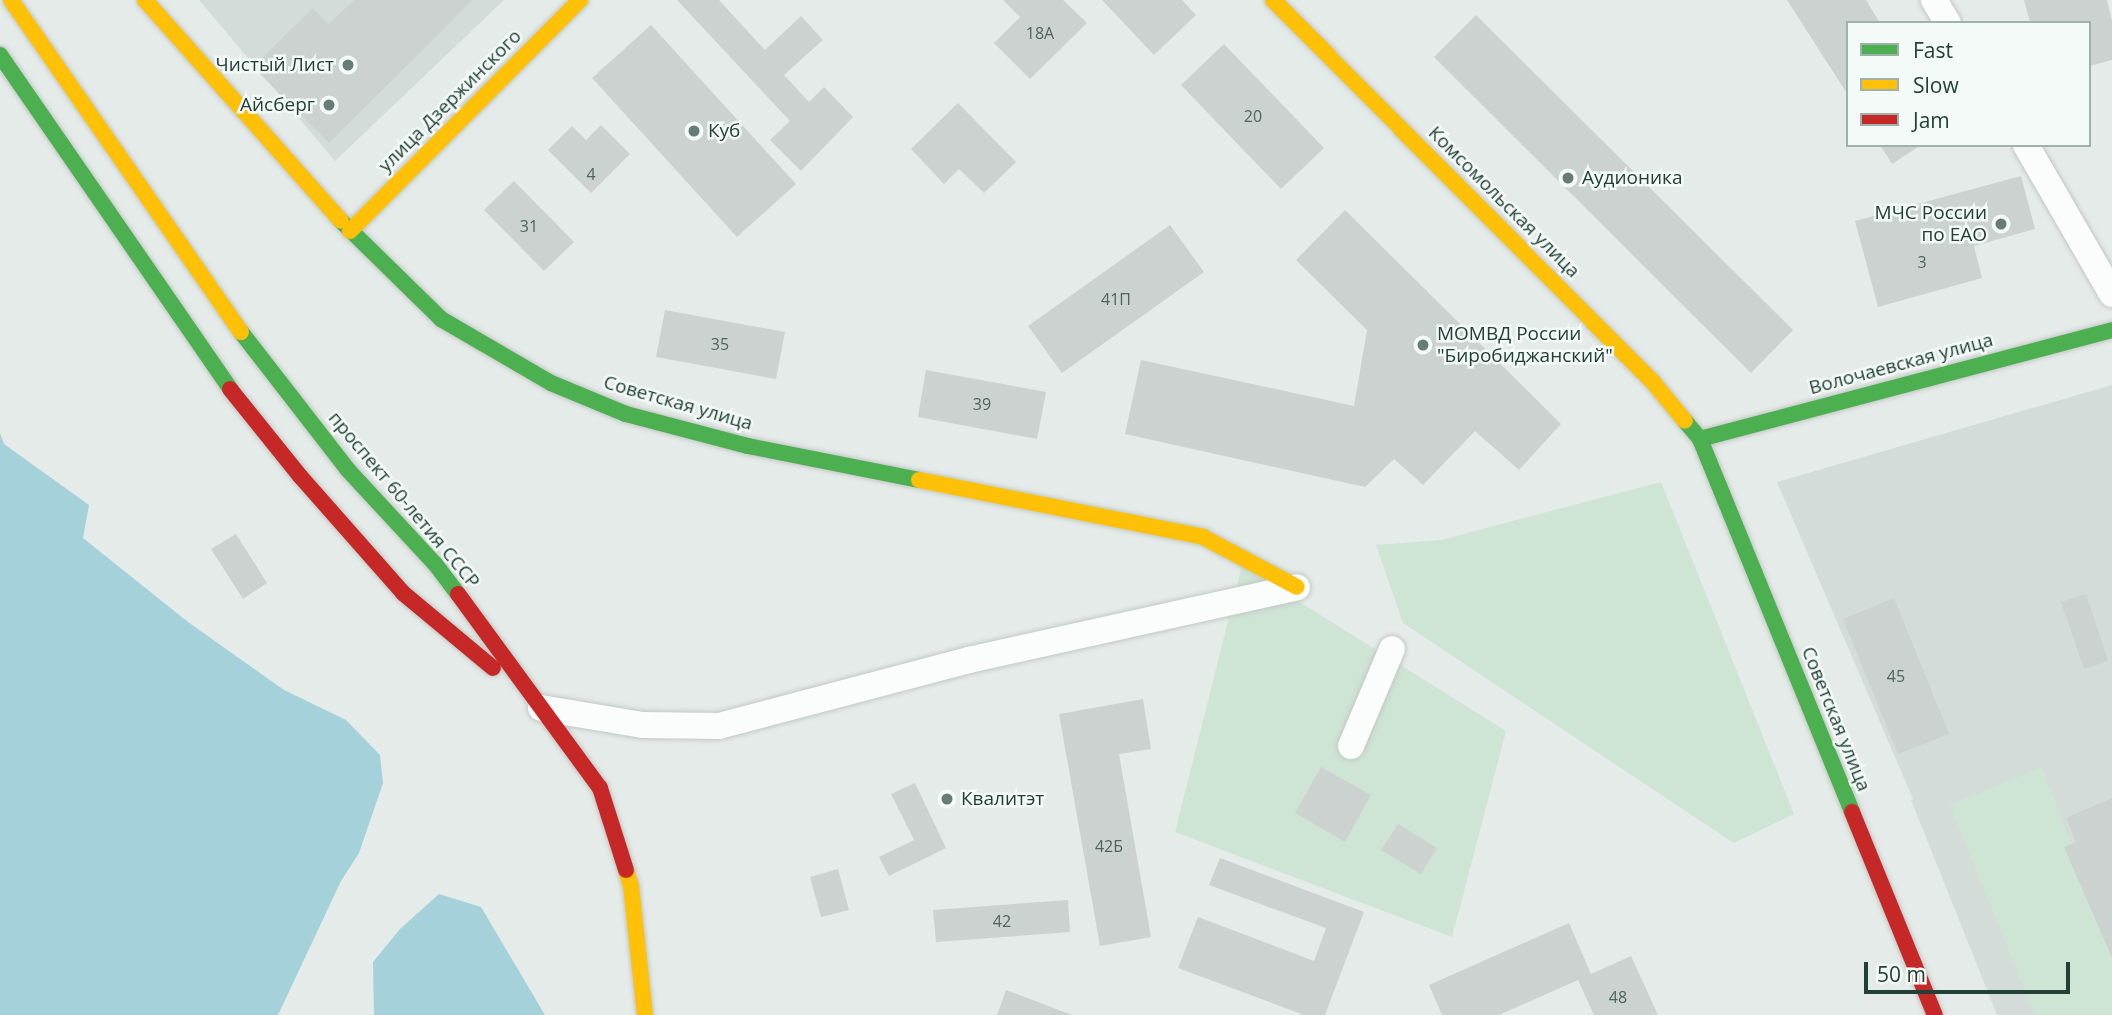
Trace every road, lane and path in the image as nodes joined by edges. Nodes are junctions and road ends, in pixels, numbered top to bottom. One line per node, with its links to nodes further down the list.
1 (11, 0): 11 (main road, проспект 60-летия СССР)
2 (145, 0): 9 (main road, Советская улица)
3 (580, 0): 9 (main road, улица Дзержинского)
4 (1273, 0): 13 (main road, Комсомольская улица)
5 (1934, 0): 6 (street)
6 (1947, 21)
7 (0, 55): 11 (main road, проспект 60-летия СССР)
8 (2027, 147): 10 (street)
9 (350, 231): 14 (main road, Советская улица)
10 (2112, 294)
11 (202, 313): 16 (main road, проспект 60-летия СССР); 16 (main road, проспект 60-летия СССР)
12 (2112, 330): 13 (main road, Волочаевская улица)
13 (1700, 439): 19 (main road, Советская улица)
14 (1297, 587): 16 (street)
15 (1392, 649): 17 (street)
16 (541, 708): 18 (main road)
17 (1351, 746)
18 (645, 1015)
19 (1935, 1015)

